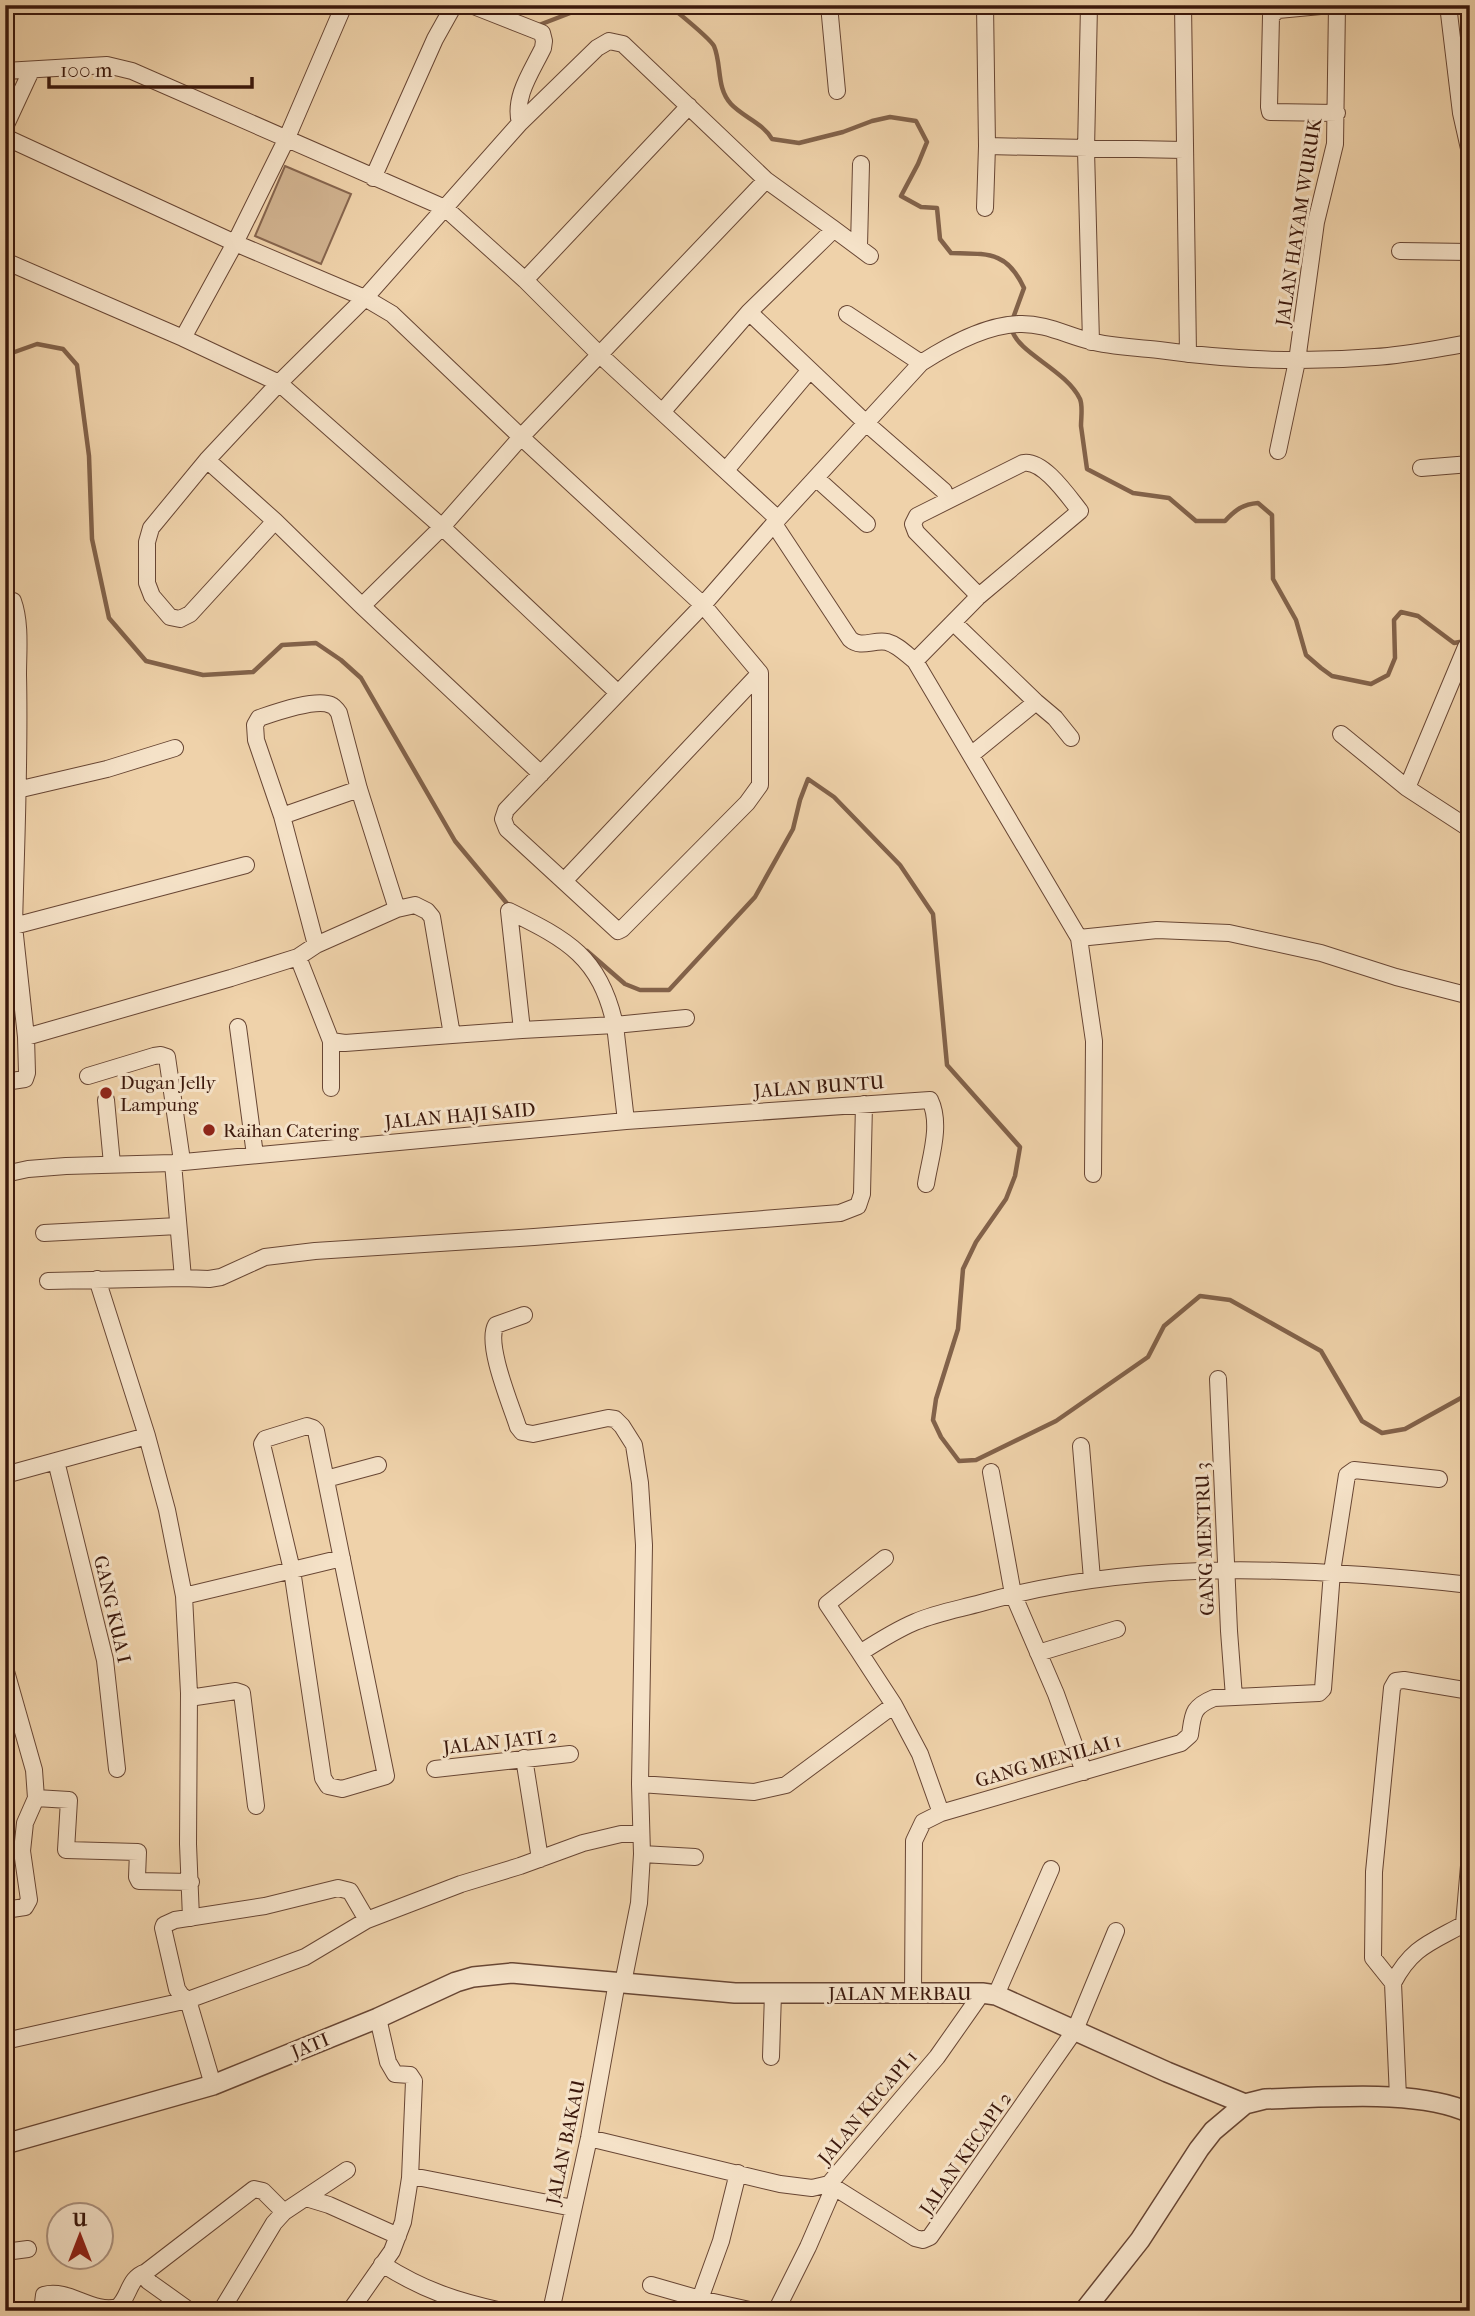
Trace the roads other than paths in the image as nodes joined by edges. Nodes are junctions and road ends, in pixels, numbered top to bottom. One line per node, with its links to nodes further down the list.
1 (344, 5): 20 (street)
2 (454, 5): 26 (street)
3 (471, 5): 16 (street)
4 (829, 5): 13 (street)
5 (985, 5): 21 (street)
6 (1089, 5): 22 (street)
7 (1183, 5): 23 (street)
8 (1331, 5): 15 (street)
9 (1337, 5): 15 (street, JALAN HAYAM WURUK)
10 (1448, 5): 18 (street)
11 (5, 71): 12 (street)
12 (31, 71): 17 (street); 20 (street)
13 (837, 92)
14 (689, 106): 16 (street); 27 (street); 35 (street)
15 (1337, 113): 44 (street, JALAN HAYAM WURUK)
16 (520, 123): 28 (street)
17 (5, 127)
18 (1467, 127): 24 (street)
19 (5, 137): 31 (street)
20 (286, 140): 26 (street); 31 (street)
21 (987, 146): 22 (street); 29 (street)
22 (1086, 150): 23 (street); 40 (street)
23 (1184, 150): 42 (street)
24 (1470, 153)
25 (861, 164): 30 (street)
26 (373, 177): 28 (street)
27 (766, 180): 30 (street); 43 (street)
28 (444, 208): 35 (street); 36 (street)
29 (985, 208)
30 (831, 227): 37 (street)
31 (235, 243): 36 (street); 39 (street)
32 (1401, 251): 33 (street)
33 (1470, 252)
34 (5, 261): 39 (street)
35 (525, 280): 43 (street)
36 (365, 299): 47 (street); 50 (street)
37 (749, 312): 46 (street); 48 (street)
38 (847, 314): 45 (street)
39 (183, 338): 47 (street)
40 (1091, 342): 42 (street); 45 (street)
41 (1470, 343): 44 (street)
42 (1188, 354): 44 (street)
43 (600, 355): 48 (street); 50 (street)
44 (1297, 361): 51 (street, JALAN HAYAM WURUK)
45 (921, 363): 49 (street)
46 (810, 370): 49 (street); 55 (street)
47 (279, 383): 52 (street); 61 (street)
48 (663, 411): 55 (street)
49 (866, 423): 56 (street); 57 (street)
50 (521, 438): 61 (street); 64 (street)
51 (1278, 451)
52 (207, 460): 58 (street); 58 (street)
53 (1470, 464): 54 (street)
54 (1421, 468)
55 (726, 470): 59 (street)
56 (816, 478): 59 (street); 60 (street)
57 (944, 491)
58 (275, 521): 65 (street)
59 (776, 521): 64 (street); 69 (street)
60 (867, 524)
61 (442, 527): 65 (street); 71 (street)
62 (979, 596): 62 (street); 66 (street)
63 (5, 599): 68 (street)
64 (703, 605): 70 (street); 71 (street)
65 (362, 606): 78 (street)
66 (954, 623): 69 (street); 72 (street)
67 (1466, 648): 79 (street)
68 (11, 653): 73 (street)
69 (915, 661): 77 (street)
70 (760, 673): 85 (street); 85 (street)
71 (618, 692): 78 (street)
72 (1036, 702): 75 (street); 77 (street)
73 (12, 732): 81 (street)
74 (1341, 734): 79 (street)
75 (1071, 738)
76 (175, 748): 81 (street)
77 (971, 755): 88 (street)
78 (541, 774): 85 (street)
79 (1407, 788): 83 (street)
80 (359, 789): 82 (street); 82 (street); 86 (street)
81 (17, 790): 87 (street)
82 (282, 816): 89 (street)
83 (1470, 829)
84 (246, 865): 87 (street)
85 (564, 881)
86 (397, 909): 89 (street); 96 (street)
87 (14, 926): 97 (street)
88 (1079, 938): 91 (street); 109 (street)
89 (316, 946): 90 (street)
90 (298, 957): 97 (street); 98 (street)
91 (1470, 996)
92 (686, 1018): 93 (street)
93 (615, 1025): 95 (street); 95 (street); 104 (street)
94 (238, 1027): 105 (street)
95 (522, 1030): 96 (street)
96 (452, 1035): 98 (street)
97 (26, 1037): 100 (street)
98 (331, 1041): 101 (street)
99 (88, 1076): 106 (street)
100 (5, 1082)
101 (331, 1088)
102 (106, 1100): 107 (street)
103 (864, 1104): 104 (street, JALAN BUNTU); 110 (street, JALAN BUNTU); 113 (street)
104 (626, 1121): 105 (street, JALAN HAJI SAID)
105 (255, 1155): 106 (street, JALAN HAJI SAID)
106 (177, 1162): 107 (street, JALAN HAJI SAID); 111 (street)
107 (113, 1164): 108 (street, JALAN HAJI SAID)
108 (5, 1174)
109 (1093, 1174)
110 (926, 1184)
111 (178, 1226): 112 (street); 113 (street)
112 (44, 1233)
113 (183, 1278): 114 (street)
114 (97, 1279): 115 (street); 118 (street)
115 (48, 1281)
116 (524, 1315): 148 (street, JALAN BAKAU)
117 (1219, 1379): 129 (street, GANG MENTRU 3)
118 (148, 1436): 120 (street); 134 (street)
119 (1081, 1446): 131 (street)
120 (56, 1461): 123 (street); 145 (street, GANG KUA I)
121 (378, 1465): 124 (street)
122 (991, 1472): 133 (street)
123 (5, 1475)
124 (326, 1479): 126 (street); 128 (street)
125 (1439, 1479): 130 (street)
126 (342, 1558): 128 (street); 128 (street)
127 (885, 1558): 136 (street)
128 (292, 1570): 134 (street)
129 (1226, 1571): 130 (street); 131 (street); 140 (street, GANG MENTRU 3)
130 (1332, 1572): 132 (street); 140 (street, GANG MENILAI 1)
131 (1092, 1578): 133 (street)
132 (1470, 1586)
133 (1013, 1594): 136 (street); 137 (street)
134 (184, 1596): 141 (street)
135 (1117, 1629): 137 (street)
136 (860, 1653): 142 (street)
137 (1038, 1653): 147 (street)
138 (5, 1668): 149 (street)
139 (1470, 1691): 165 (street)
140 (1234, 1697): 147 (street, GANG MENILAI 1)
141 (189, 1698): 150 (street); 158 (street)
142 (894, 1705): 148 (street); 151 (street)
143 (570, 1754): 144 (street, JALAN JATI 2)
144 (524, 1758): 146 (street, JALAN JATI 2); 156 (street)
145 (117, 1769)
146 (435, 1769)
147 (1084, 1772): 151 (street, GANG MENILAI 1)
148 (640, 1784): 152 (street, JALAN BAKAU)
149 (36, 1798): 158 (street); 159 (street)
150 (257, 1806)
151 (942, 1813): 167 (street, GANG MENILAI 1)
152 (640, 1834): 153 (street, JALAN BAKAU); 156 (street)
153 (642, 1854): 155 (street); 164 (street, JALAN BAKAU)
154 (1470, 1854): 162 (street)
155 (695, 1857)
156 (540, 1859): 161 (street)
157 (1051, 1869): 168 (street, JALAN KECAPI 1)
158 (191, 1882): 160 (street)
159 (5, 1909)
160 (191, 1918): 161 (street); 169 (street)
161 (367, 1920): 169 (street)
162 (1467, 1923): 165 (street)
163 (1116, 1931): 171 (street)
164 (620, 1982): 166 (street, JALAN MERBAU); 170 (street, JATI); 178 (street, JALAN BAKAU)
165 (1393, 1983): 175 (street)
166 (773, 1993): 167 (street, JALAN MERBAU); 173 (street)
167 (914, 1993): 168 (street, JALAN MERBAU)
168 (989, 1994): 171 (street, JALAN MERBAU); 183 (street, JALAN KECAPI 1)
169 (188, 2000): 172 (street); 174 (street)
170 (378, 2018): 174 (street, JATI); 182 (street)
171 (1075, 2030): 176 (street, JALAN MERBAU); 183 (street, JALAN KECAPI 2)
172 (5, 2041)
173 (771, 2057)
174 (213, 2085): 179 (street, JATI)
175 (1398, 2097): 176 (street); 177 (street)
176 (1245, 2104): 202 (street)
177 (1470, 2113)
178 (589, 2138): 181 (street, JALAN KECAPI 1); 185 (street, JALAN BAKAU)
179 (5, 2144)
180 (346, 2170): 184 (street)
181 (738, 2174): 183 (street, JALAN KECAPI 1); 193 (street)
182 (409, 2182): 185 (street); 187 (street)
183 (832, 2186): 201 (street)
184 (306, 2198): 186 (street); 187 (street)
185 (573, 2208): 200 (street, JALAN BAKAU)
186 (284, 2212): 191 (street); 197 (street)
187 (398, 2236): 190 (street)
188 (27, 2249): 189 (street)
189 (5, 2252)
190 (382, 2264): 198 (street); 199 (street)
191 (146, 2272): 195 (street); 196 (street)
192 (651, 2285): 193 (street)
193 (700, 2299): 194 (street)
194 (749, 2310)
195 (42, 2311)
196 (190, 2311)
197 (221, 2311)
198 (350, 2311)
199 (502, 2311)
200 (551, 2311)
201 (776, 2311)
202 (1084, 2311)

